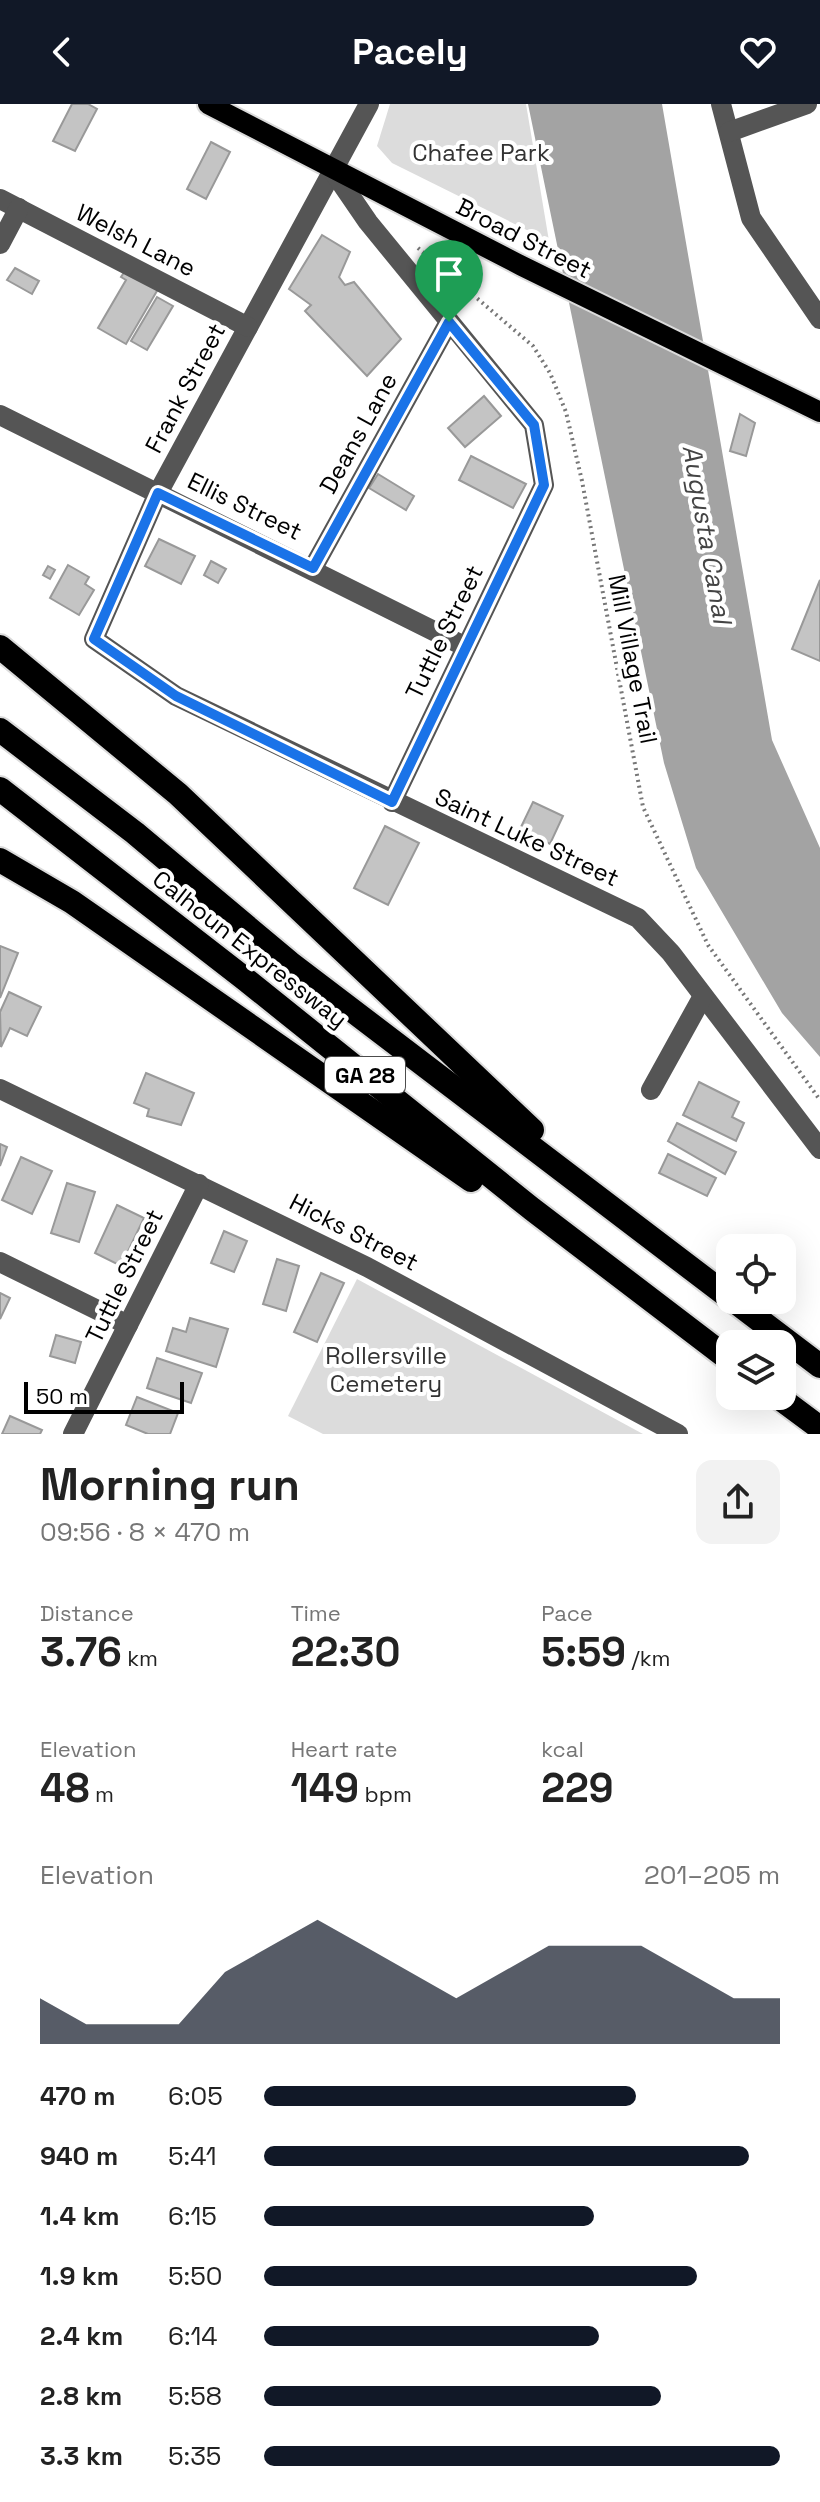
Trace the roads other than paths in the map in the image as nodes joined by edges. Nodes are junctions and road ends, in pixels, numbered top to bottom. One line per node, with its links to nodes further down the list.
1 (208, 104): 6 (main road, Broad Street)
2 (369, 104): 6 (street, Frank Street)
3 (721, 104): 5 (street)
4 (807, 104): 5 (street)
5 (729, 132): 10 (street)
6 (331, 168): 11 (street); 12 (street, Frank Street); 13 (main road, Broad Street)
7 (0, 199): 8 (street, Welsh Lane)
8 (19, 208): 9 (street); 12 (street, Welsh Lane)
9 (0, 244)
10 (820, 319)
11 (449, 322): 16 (street, Deans Lane); 19 (street, Tuttle Street)
12 (248, 327): 15 (street, Frank Street)
13 (820, 412)
14 (0, 415): 15 (street, Ellis Street)
15 (158, 493): 16 (street, Ellis Street); 17 (street, Frank Street)
16 (313, 568): 19 (street, Ellis Street)
17 (94, 639): 22 (street, Saint Luke Street)
18 (0, 647): 29 (highway)
19 (466, 647): 22 (street, Tuttle Street)
20 (0, 730): 29 (highway, Calhoun Expressway / GA 28)
21 (0, 789): 34 (highway, Calhoun Expressway / GA 28)
22 (392, 802): 24 (street, Saint Luke Street)
23 (0, 860): 35 (highway)
24 (703, 996): 26 (street); 27 (street, Saint Luke Street)
25 (0, 1089): 28 (street, Hicks Street)
26 (651, 1090)
27 (820, 1149)
28 (199, 1184): 33 (street, Tuttle Street); 40 (street, Hicks Street)
29 (627, 1219): 31 (highway, Calhoun Expressway / GA 28)
30 (0, 1262): 33 (street)
31 (716, 1287)
32 (751, 1314): 36 (highway, Calhoun Expressway / GA 28)
33 (128, 1325): 39 (street, Tuttle Street)
34 (716, 1349)
35 (716, 1350)
36 (820, 1366)
37 (796, 1410): 38 (highway)
38 (820, 1428)
39 (73, 1434)
40 (678, 1434)

